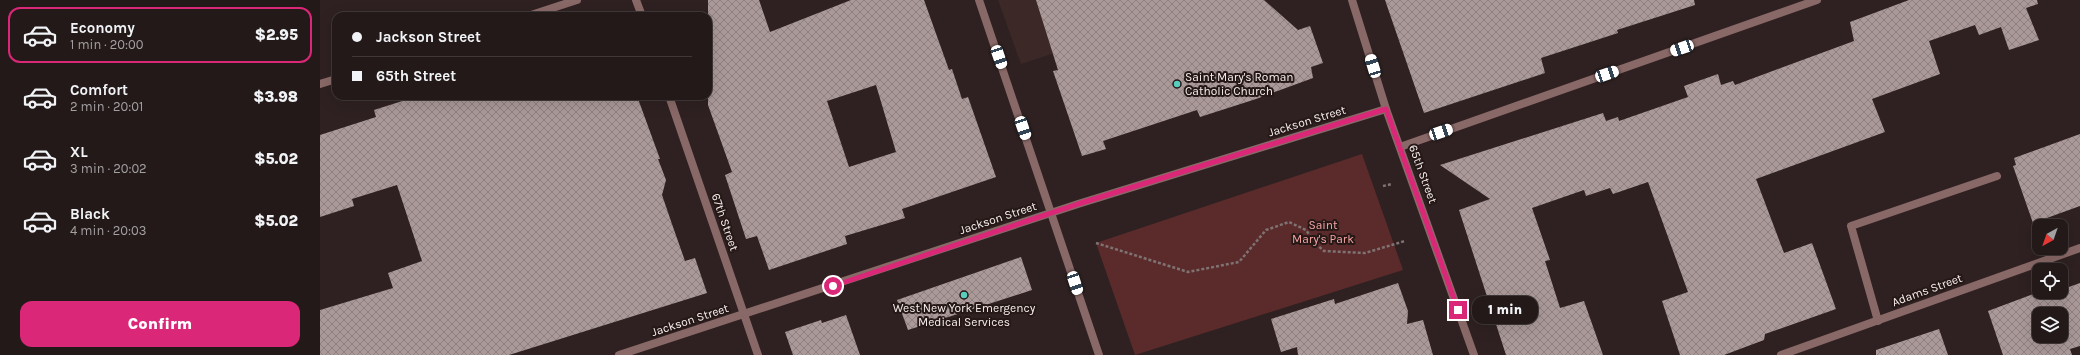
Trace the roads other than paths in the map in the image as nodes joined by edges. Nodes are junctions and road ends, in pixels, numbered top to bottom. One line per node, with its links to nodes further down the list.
1 (577, 0): 6 (street)
2 (636, 0): 7 (street)
3 (979, 0): 14 (street)
4 (1352, 0): 11 (street, 65th Street)
5 (1817, 0): 12 (street)
6 (540, 12)
7 (640, 12)
8 (332, 80): 9 (street)
9 (320, 84)
10 (670, 100): 16 (street, 67th Street)
11 (1386, 109): 12 (street, 65th Street); 14 (street, Jackson Street)
12 (1400, 147): 21 (street, 65th Street)
13 (1997, 176): 17 (street)
14 (1052, 213): 16 (street, Jackson Street); 20 (street)
15 (2080, 248): 17 (street, Adams Street)
16 (745, 315): 18 (street, Jackson Street); 19 (street, 67th Street)
17 (1878, 321): 22 (street, Adams Street)
18 (619, 355)
19 (758, 355)
20 (1099, 355)
21 (1474, 355)
22 (1781, 355)

